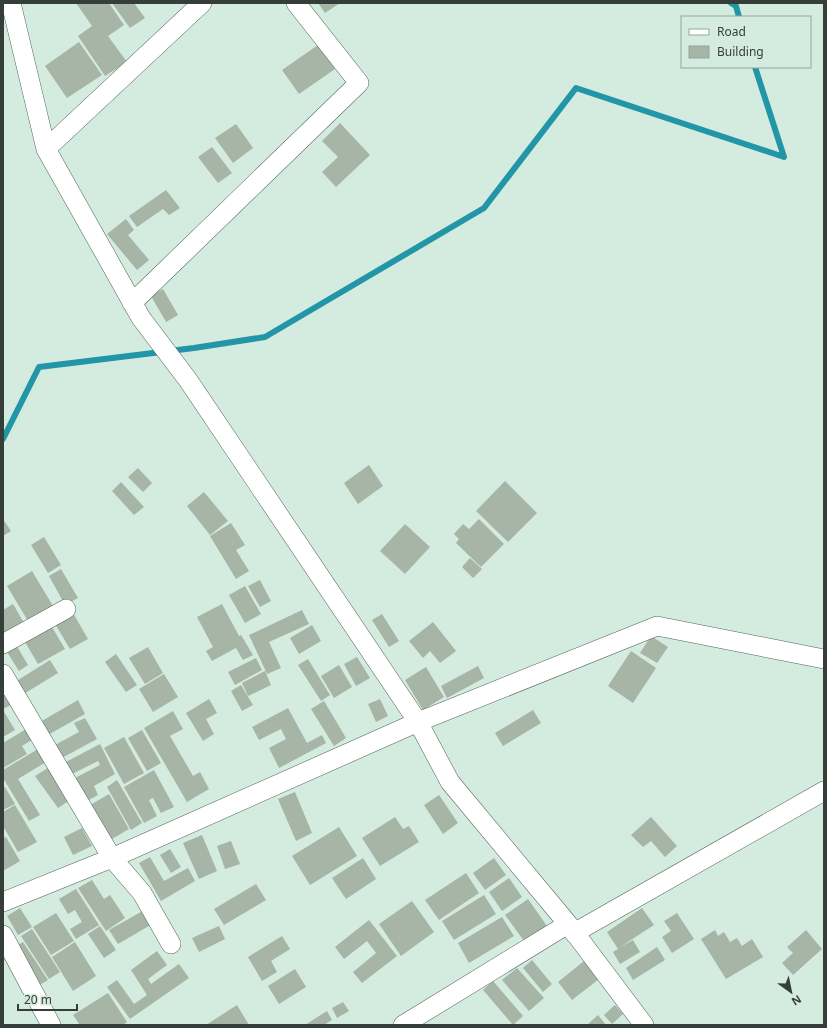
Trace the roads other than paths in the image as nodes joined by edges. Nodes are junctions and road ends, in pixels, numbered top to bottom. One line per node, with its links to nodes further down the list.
1 (11, 3): 4 (street)
2 (202, 3): 4 (street)
3 (296, 3): 5 (street)
4 (46, 149): 5 (street)
5 (137, 311): 10 (street)
6 (66, 609): 7 (street)
7 (3, 644)
8 (824, 659): 10 (street)
9 (3, 674): 12 (street)
10 (418, 722): 12 (street); 14 (street)
11 (824, 791): 14 (street)
12 (112, 858): 13 (street); 16 (street)
13 (3, 902)
14 (571, 928): 18 (street); 19 (street)
15 (3, 934): 17 (street)
16 (171, 944)
17 (51, 1025)
18 (403, 1025)
19 (644, 1025)

